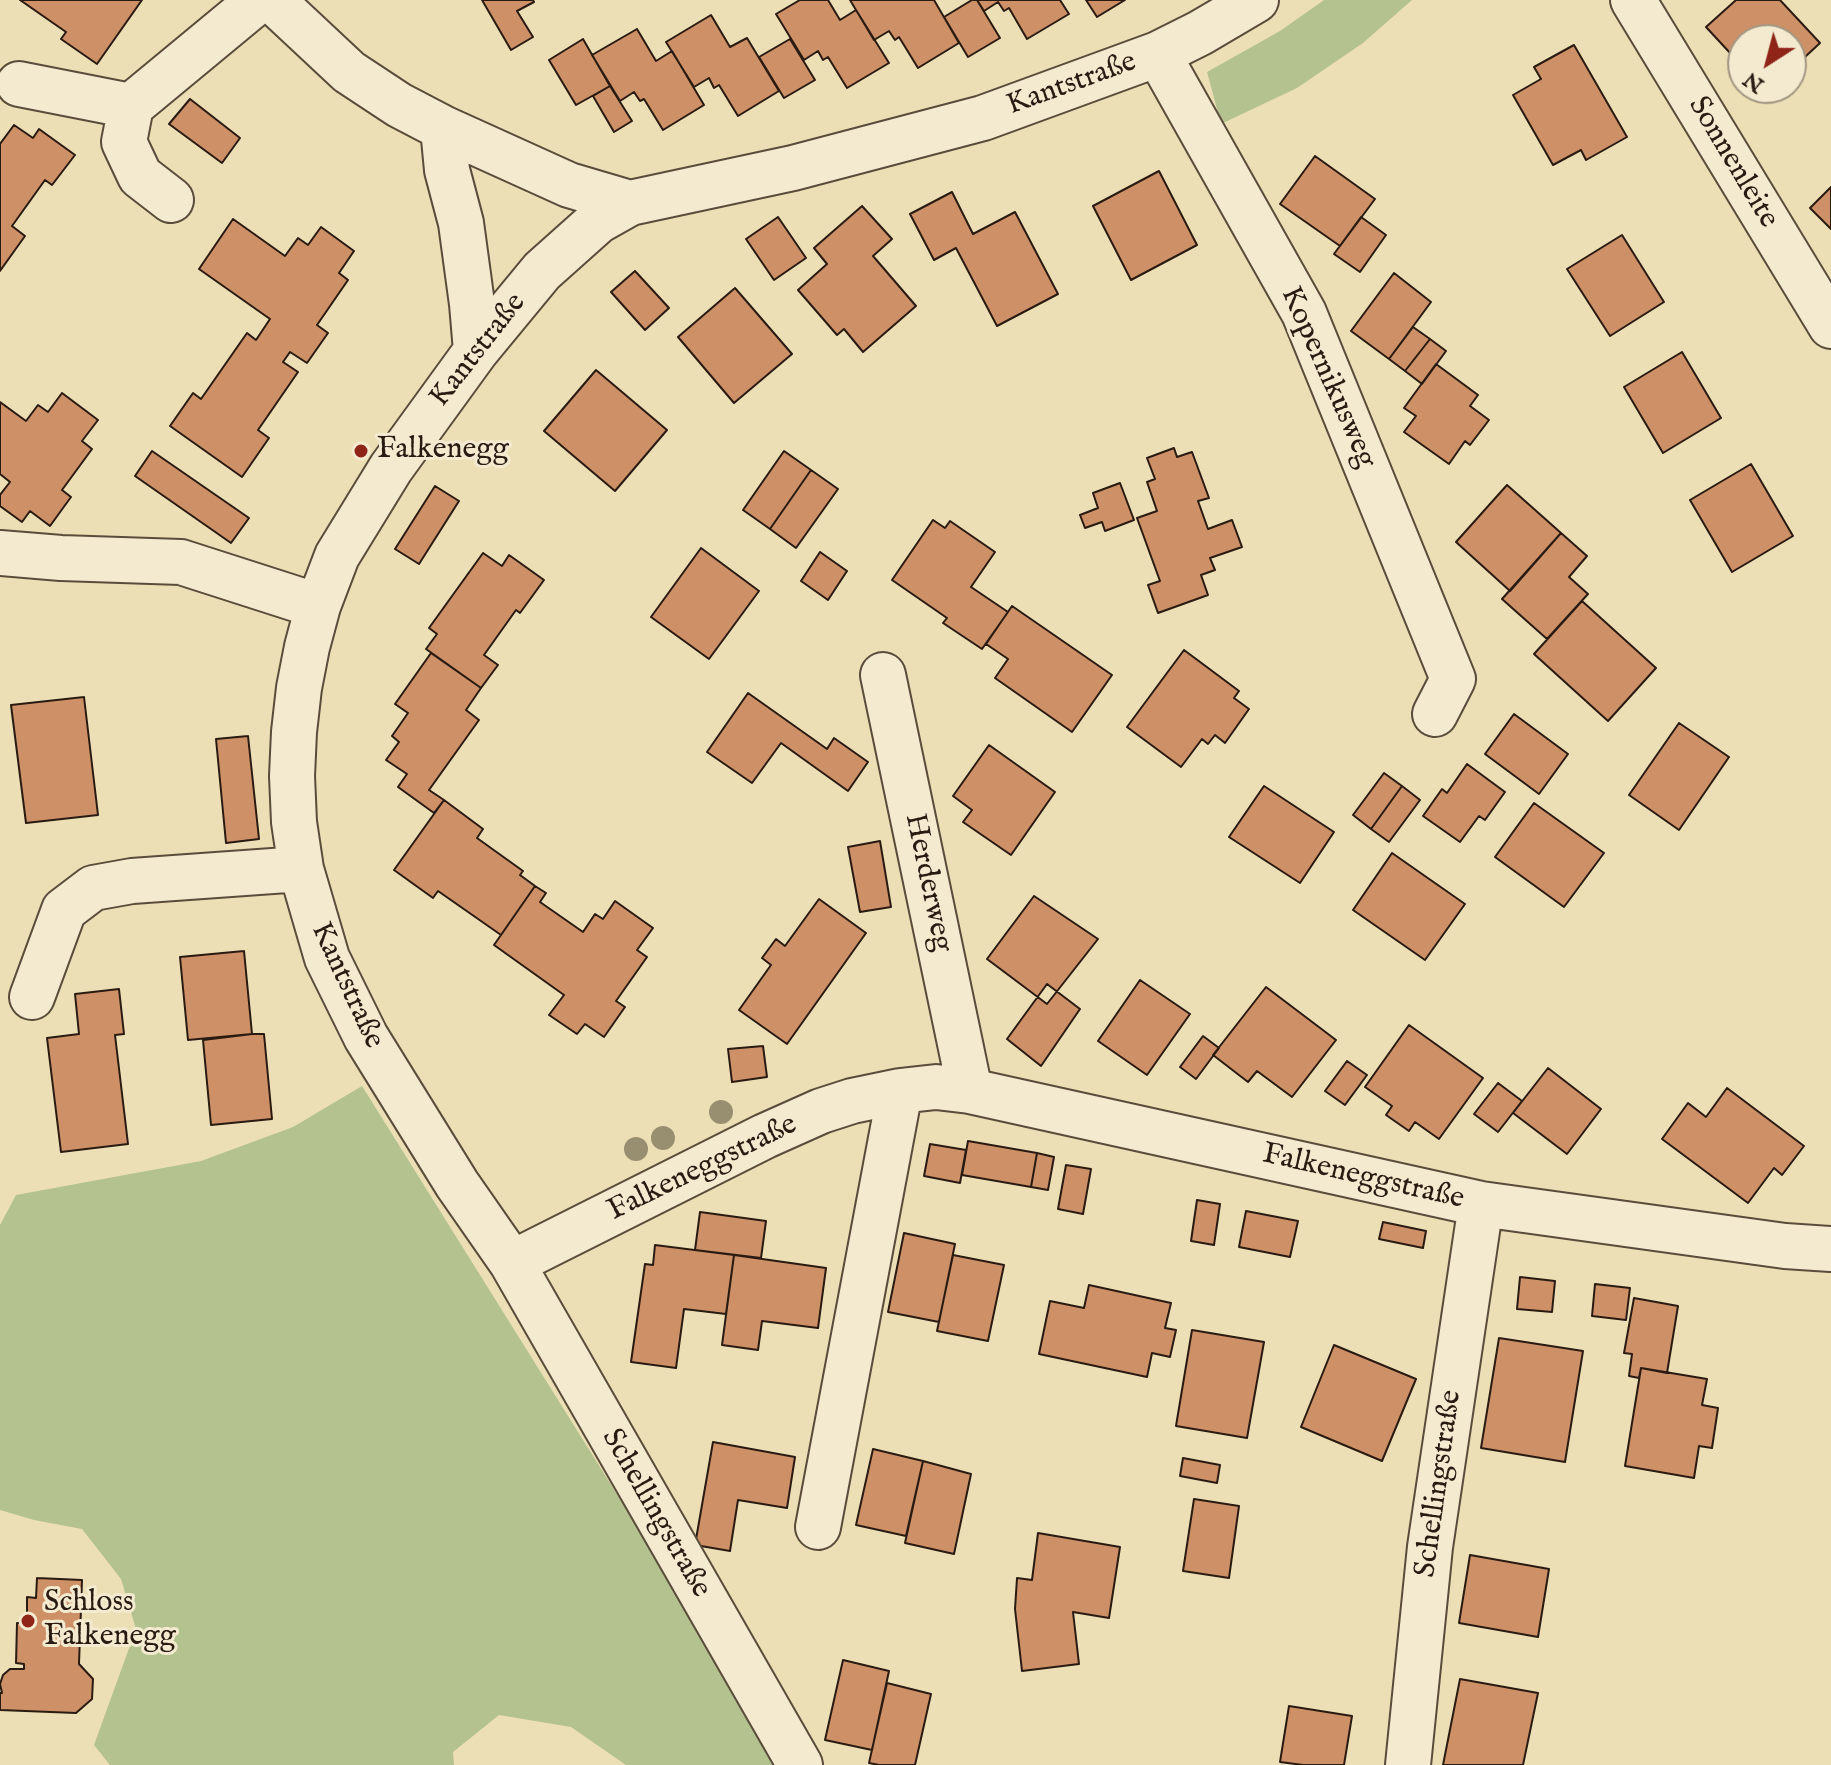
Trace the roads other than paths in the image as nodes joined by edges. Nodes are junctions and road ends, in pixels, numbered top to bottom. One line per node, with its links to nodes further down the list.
1 (259, 0): 7 (street)
2 (272, 0): 8 (street)
3 (1256, 0): 5 (street, Kantstraße)
4 (1633, 0): 11 (street, Sonnenleite)
5 (1158, 54): 10 (street, Kantstraße); 16 (street, Kopernikusweg)
6 (19, 84): 7 (street)
7 (131, 106): 9 (street)
8 (443, 128): 10 (street); 12 (street)
9 (171, 200)
10 (630, 203): 12 (street, Kantstraße)
11 (1831, 326)
12 (476, 351): 14 (street, Kantstraße)
13 (0, 553): 14 (street)
14 (318, 606): 17 (street, Kantstraße)
15 (883, 675): 20 (street, Herderweg)
16 (1435, 714)
17 (301, 869): 18 (street); 23 (street, Kantstraße)
18 (32, 997)
19 (900, 1091): 20 (street, Falkeneggstraße); 23 (street, Falkeneggstraße); 24 (street)
20 (970, 1091): 21 (street, Falkeneggstraße)
21 (1481, 1204): 22 (street, Falkeneggstraße); 26 (street, Schellingstraße)
22 (1831, 1249)
23 (512, 1263): 25 (street, Schellingstraße)
24 (818, 1527)
25 (800, 1765)
26 (1408, 1765)

